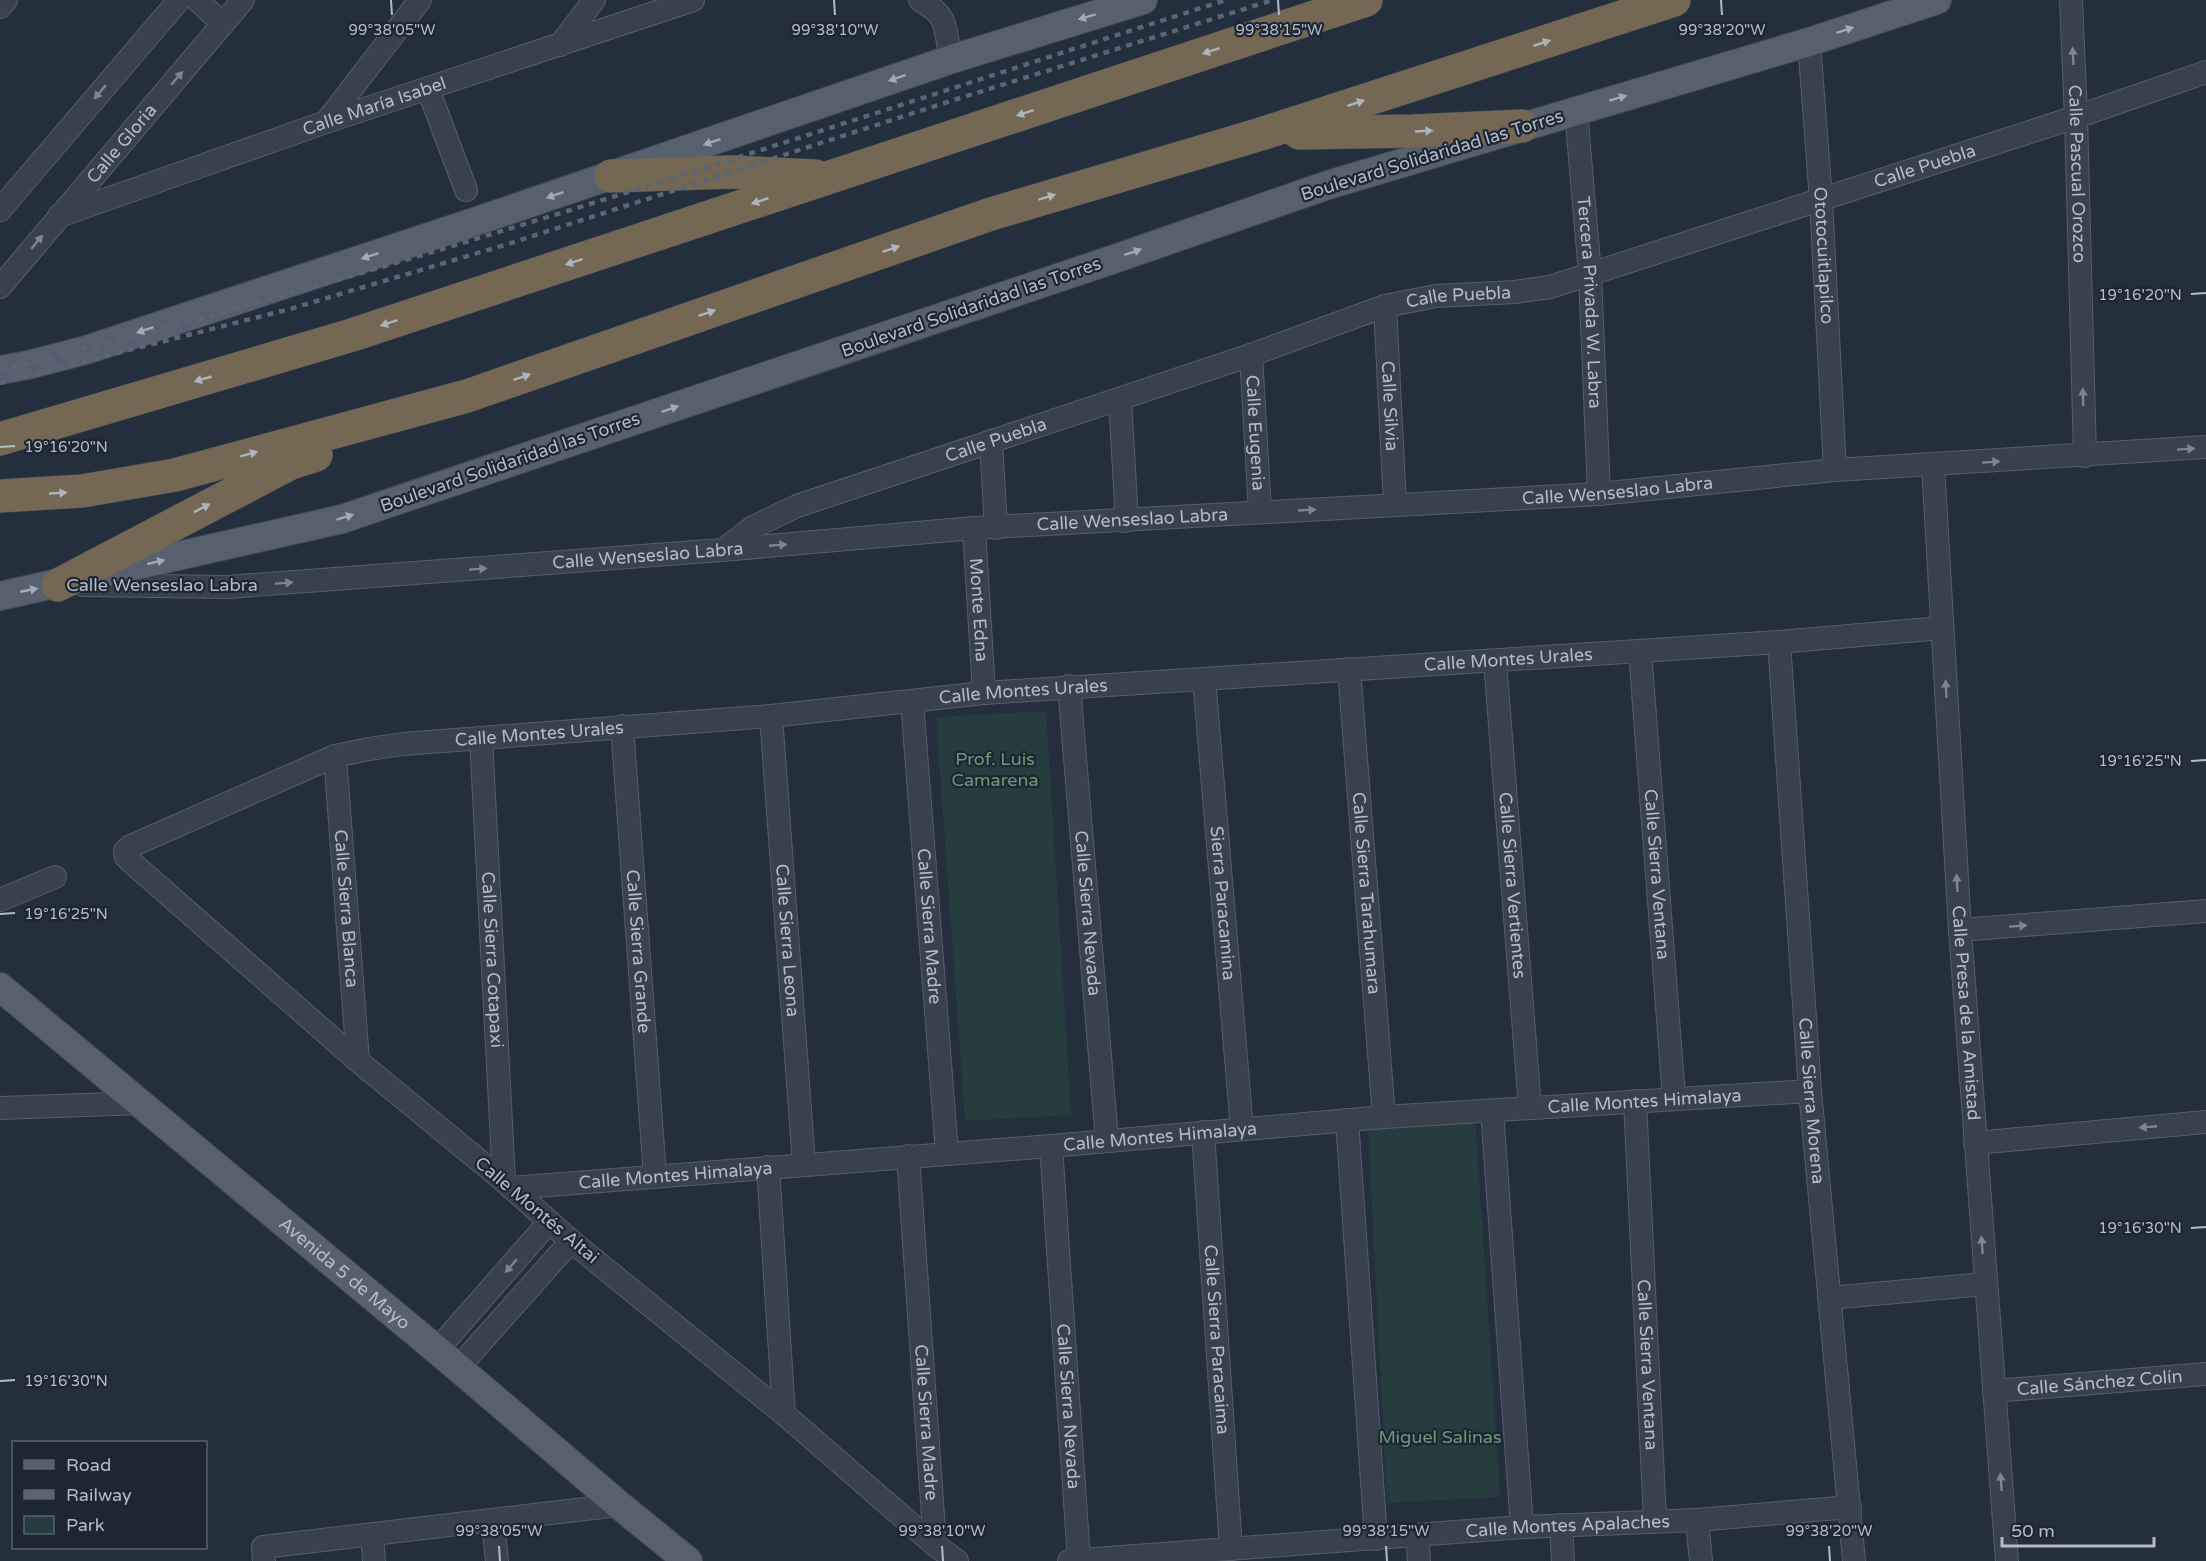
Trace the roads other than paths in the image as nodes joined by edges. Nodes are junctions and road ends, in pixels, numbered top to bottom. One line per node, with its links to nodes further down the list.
1 (6, 0): 14 (street)
2 (179, 0): 30 (street, one-way to 30)
3 (197, 0): 15 (street)
4 (243, 0): 15 (street, Calle Gloria)
5 (420, 0): 23 (street)
6 (594, 0): 17 (street)
7 (693, 0): 17 (street, Calle María Isabel)
8 (920, 0): 18 (street)
9 (1143, 0): 18 (main road, one-way to 18)
10 (1366, 0): 27 (highway, one-way to 27)
11 (1674, 0): 25 (highway, one-way to 11)
12 (1936, 0): 16 (main road, Boulevard Solidaridad las Torres, one-way to 12)
13 (2071, 0): 22 (street, Calle Pascual Orozco, one-way to 13)
14 (0, 7)
15 (223, 24): 31 (street, Calle Gloria, one-way to 15)
16 (1809, 42): 21 (main road, Boulevard Solidaridad las Torres, one-way to 16); 29 (street, Ototocuitlapilco)
17 (560, 45): 20 (street, Calle María Isabel)
18 (952, 59): 26 (main road, one-way to 26)
19 (2206, 72): 22 (street, Calle Puebla)
20 (428, 89): 23 (street, Calle María Isabel); 28 (street)
21 (1576, 111): 24 (main road, Boulevard Solidaridad las Torres); 32 (street, Tercera Privada W. Labra)
22 (2076, 117): 29 (street, Calle Puebla); 42 (street, Calle Pascual Orozco, one-way to 22)
23 (326, 122): 31 (street, Calle María Isabel)
24 (1522, 126): 25 (highway, one-way to 24); 52 (main road, Boulevard Solidaridad las Torres, one-way to 24)
25 (1261, 134): 37 (highway, one-way to 25)
26 (611, 176): 27 (highway); 36 (main road, one-way to 36)
27 (835, 177): 39 (highway, one-way to 39)
28 (466, 190)
29 (1821, 200): 32 (street, Calle Puebla); 44 (street, Ototocuitlapilco)
30 (0, 210)
31 (59, 216): 33 (street, Calle Gloria, one-way to 31)
32 (1590, 274): 34 (street, Calle Puebla); 45 (street, Tercera Privada W. Labra)
33 (0, 287)
34 (1386, 306): 35 (street, Calle Puebla); 47 (street, Calle Silvia)
35 (1251, 355): 38 (street, Calle Puebla); 48 (street, Calle Eugenia)
36 (0, 370)
37 (467, 396): 46 (highway, one-way to 37); 52 (highway, one-way to 37)
38 (1120, 399): 40 (street, Calle Puebla); 49 (street)
39 (0, 439)
40 (991, 441): 50 (street, Monte Edna); 51 (street, Calle Puebla)
41 (2206, 447): 42 (street, Calle Wenseslao Labra, one-way to 41)
42 (2085, 456): 43 (street, Calle Wenseslao Labra, one-way to 42)
43 (1933, 465): 44 (street, Calle Wenseslao Labra); 54 (street, Calle Presa de la Amistad)
44 (1835, 470): 45 (street, Calle Wenseslao Labra)
45 (1599, 494): 47 (street, Calle Wenseslao Labra)
46 (0, 496)
47 (1395, 505): 48 (street, Calle Wenseslao Labra, one-way to 47)
48 (1260, 512): 49 (street, Calle Wenseslao Labra)
49 (1124, 521): 50 (street, Calle Wenseslao Labra)
50 (985, 528): 51 (street, Calle Wenseslao Labra, one-way to 50); 61 (street, Monte Edna)
51 (722, 550): 52 (street, Calle Wenseslao Labra, one-way to 51)
52 (58, 585): 53 (main road, Boulevard Solidaridad las Torres, one-way to 52)
53 (0, 596)
54 (1942, 628): 55 (street, Calle Montes Urales); 71 (street, Calle Presa de la Amistad, one-way to 54)
55 (1779, 642): 56 (street, Calle Montes Urales); 74 (street, Calle Sierra Morena)
56 (1640, 651): 57 (street, Calle Montes Urales); 75 (street, Calle Sierra Ventana)
57 (1495, 661): 58 (street, Calle Montes Urales); 79 (street, Calle Sierra Vertientes)
58 (1349, 669): 59 (street, Calle Montes Urales); 81 (street, Calle Sierra Tarahumara)
59 (1204, 678): 60 (street, Calle Montes Urales); 84 (street, Sierra Paracamina)
60 (1070, 686): 61 (street, Calle Montes Urales); 86 (street, Calle Sierra Nevada)
61 (984, 693): 62 (street, Calle Montes Urales)
62 (912, 701): 63 (street, Calle Montes Urales); 89 (street, Calle Sierra Madre)
63 (771, 716): 64 (street, Calle Montes Urales); 91 (street, Calle Sierra Leona)
64 (622, 726): 65 (street, Calle Montes Urales); 93 (street, Calle Sierra Grande)
65 (481, 738): 66 (street, Calle Montes Urales); 94 (street, Calle Sierra Cotapaxi)
66 (335, 756): 67 (street, Calle Montes Urales); 73 (street, Calle Sierra Blanca)
67 (126, 851): 73 (street, Calle Montés Altai)
68 (56, 877): 69 (street)
69 (0, 900)
70 (2206, 911): 71 (street, one-way to 70)
71 (1960, 930): 87 (street, Calle Presa de la Amistad)
72 (0, 987): 77 (main road, Avenida 5 de Mayo)
73 (358, 1061): 94 (street, Calle Montés Altai)
74 (1810, 1091): 75 (street, Calle Montes Himalaya); 98 (street, Calle Sierra Morena)
75 (1674, 1098): 76 (street, Calle Montes Himalaya)
76 (1635, 1101): 79 (street, Calle Montes Himalaya); 106 (street, Calle Sierra Ventana)
77 (142, 1103): 78 (street); 99 (main road, Avenida 5 de Mayo)
78 (0, 1108)
79 (1530, 1108): 80 (street, Calle Montes Himalaya)
80 (1492, 1111): 81 (street, Calle Montes Himalaya); 110 (street)
81 (1384, 1117): 82 (street, Calle Montes Himalaya)
82 (1347, 1120): 84 (street, Calle Montes Himalaya); 113 (street)
83 (2206, 1122): 87 (street, one-way to 87)
84 (1242, 1129): 85 (street, Calle Montes Himalaya)
85 (1203, 1132): 86 (street, Calle Montes Himalaya); 115 (street, Calle Sierra Paracaima)
86 (1107, 1140): 88 (street, Calle Montes Himalaya)
87 (1975, 1143): 97 (street, Calle Presa de la Amistad, one-way to 87)
88 (1052, 1146): 89 (street, Calle Montes Himalaya); 123 (street, Calle Sierra Nevada)
89 (947, 1153): 90 (street, Calle Montes Himalaya)
90 (908, 1156): 91 (street, Calle Montes Himalaya); 114 (street, Calle Sierra Madre)
91 (804, 1164): 92 (street, Calle Montes Himalaya)
92 (768, 1167): 93 (street, Calle Montes Himalaya); 103 (street)
93 (655, 1176): 94 (street, Calle Montes Himalaya)
94 (507, 1185): 95 (street, Calle Montés Altai)
95 (549, 1222): 96 (street, Calle Montés Altai); 99 (street, one-way to 99)
96 (571, 1241): 100 (street); 103 (street, Calle Montés Altai)
97 (1985, 1284): 98 (street); 102 (street, Calle Presa de la Amistad)
98 (1829, 1298): 105 (street, Calle Sierra Morena)
99 (437, 1350): 100 (main road, Avenida 5 de Mayo)
100 (458, 1368): 104 (main road, Avenida 5 de Mayo)
101 (2206, 1374): 102 (street, Calle Sánchez Colín)
102 (1994, 1391): 128 (street, Calle Presa de la Amistad, one-way to 102)
103 (784, 1414): 114 (street, Calle Montés Altai)
104 (619, 1505): 108 (street); 118 (main road, Avenida 5 de Mayo)
105 (1850, 1507): 107 (street, Calle Montes Apalaches); 127 (street, Calle Sierra Morena)
106 (1655, 1520): 107 (street, Calle Montes Apalaches); 109 (street, Calle Montes Apalaches)
107 (1697, 1520): 126 (street)
108 (493, 1521): 111 (street); 121 (street)
109 (1561, 1525): 110 (street, Calle Montes Apalaches); 125 (street)
110 (1522, 1527): 112 (street, Calle Montes Apalaches)
111 (372, 1535): 116 (street); 120 (street)
112 (1417, 1535): 113 (street, Calle Montes Apalaches); 124 (street)
113 (1376, 1539): 117 (street, Calle Montes Apalaches)
114 (935, 1545): 122 (street, Calle Montés Altai)
115 (1231, 1549): 117 (street, Calle Montes Apalaches); 119 (street, Calle Montes Apalaches)
116 (263, 1554)
117 (1271, 1554)
118 (683, 1559)
119 (1124, 1559): 123 (street, Calle Montes Apalaches)
120 (374, 1561)
121 (496, 1561)
122 (957, 1561)
123 (1074, 1561)
124 (1419, 1561)
125 (1563, 1561)
126 (1701, 1561)
127 (1854, 1561)
128 (2007, 1561)

